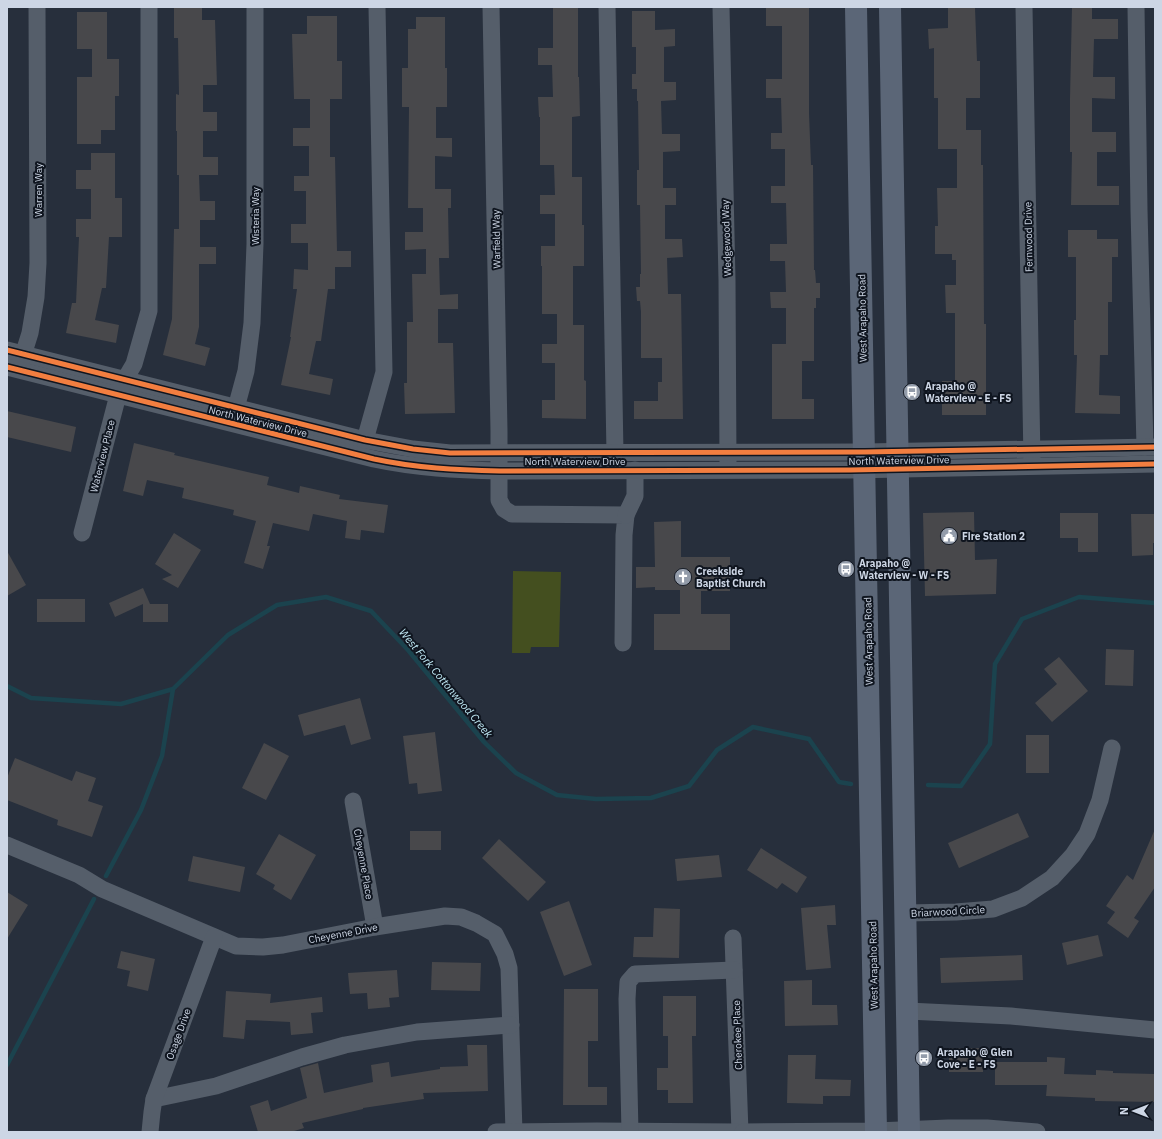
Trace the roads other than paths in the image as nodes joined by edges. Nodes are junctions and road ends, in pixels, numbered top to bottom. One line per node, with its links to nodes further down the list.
1 (37, 7): 13 (street, Warren Way)
2 (149, 7): 14 (street, Waterview Place)
3 (255, 7): 15 (street, Wisteria Way)
4 (377, 7): 16 (street)
5 (492, 7): 19 (street, Warfield Way)
6 (607, 7): 20 (street)
7 (721, 7): 21 (street, Wedgewood Way)
8 (856, 7): 23 (main road, West Arapaho Road)
9 (890, 7): 22 (main road)
10 (1024, 7): 18 (street, Fernwood Drive)
11 (1136, 7): 17 (street)
12 (7, 350): 13 (street, North Waterview Drive)
13 (16, 364): 14 (street, North Waterview Drive)
14 (121, 388): 15 (street, North Waterview Drive); 30 (street, Waterview Place)
15 (234, 415): 16 (street, North Waterview Drive); 28 (street, North Waterview Drive)
16 (365, 440): 19 (street, North Waterview Drive)
17 (1150, 447): 18 (street, North Waterview Drive)
18 (1032, 449): 22 (street, North Waterview Drive); 25 (street, Fernwood Drive)
19 (500, 453): 20 (street, North Waterview Drive); 28 (street, Warfield Way)
20 (615, 453): 21 (street, North Waterview Drive)
21 (728, 453): 23 (street, North Waterview Drive); 27 (street, Wedgewood Way)
22 (898, 460): 23 (street, North Waterview Drive); 25 (street, North Waterview Drive); 36 (main road)
23 (865, 461): 27 (street, North Waterview Drive); 33 (main road, West Arapaho Road)
24 (1155, 464): 25 (street, North Waterview Drive)
25 (1032, 466)
26 (635, 470): 27 (street, North Waterview Drive); 28 (street, North Waterview Drive); 29 (street)
27 (728, 470)
28 (500, 471): 29 (street, Warfield Way)
29 (626, 515): 31 (street)
30 (82, 533)
31 (623, 643)
32 (1112, 748): 36 (street, Briarwood Circle)
33 (871, 794): 36 (main road); 46 (main road, West Arapaho Road)
34 (353, 801): 37 (street, Cheyenne Place)
35 (7, 845): 38 (street, Cheyenne Drive)
36 (906, 914): 41 (main road)
37 (375, 927): 38 (street, Cheyenne Drive); 42 (street, Cheyenne Drive)
38 (214, 937): 44 (street, Osage Drive)
39 (733, 938): 40 (street, Cherokee Place)
40 (734, 970): 45 (street); 51 (street, Cherokee Place)
41 (908, 1011): 43 (street); 47 (main road)
42 (511, 1025): 44 (street); 50 (street, Cheyenne Drive)
43 (1155, 1030)
44 (154, 1099): 48 (street, Osage Drive)
45 (630, 1131): 50 (street); 51 (street)
46 (876, 1131): 47 (street); 52 (street)
47 (909, 1131): 53 (street)
48 (150, 1132)
49 (496, 1132): 50 (street)
50 (514, 1132)
51 (739, 1132)
52 (743, 1132)
53 (1038, 1132)

